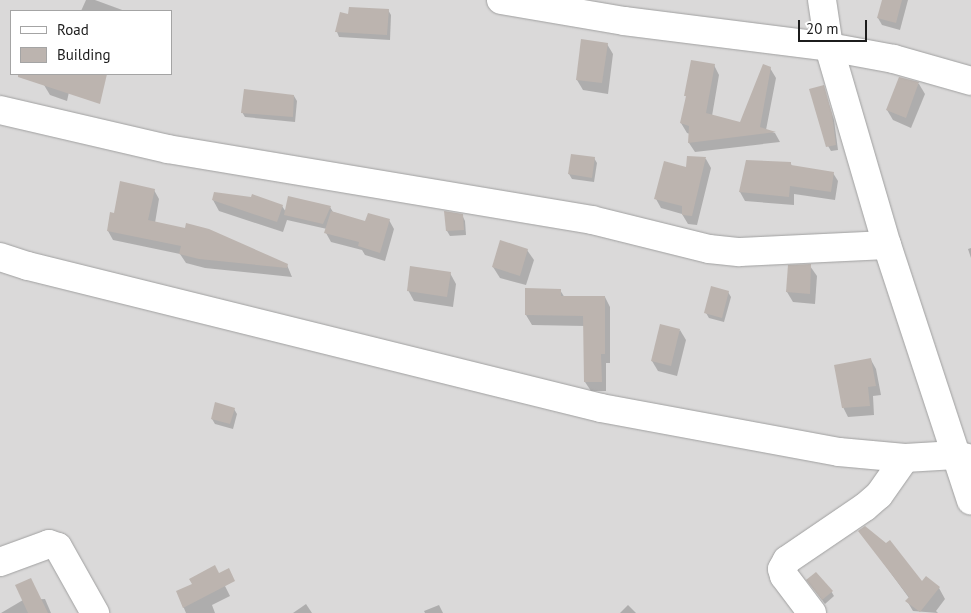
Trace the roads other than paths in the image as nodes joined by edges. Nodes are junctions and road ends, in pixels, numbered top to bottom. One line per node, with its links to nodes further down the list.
1 (501, 0): 3 (street)
2 (822, 0): 3 (street)
3 (829, 47): 4 (street); 6 (street)
4 (971, 81)
5 (0, 110): 6 (street)
6 (887, 245): 8 (street)
7 (0, 256): 9 (street)
8 (964, 457): 9 (street); 10 (street)
9 (905, 458): 13 (street)
10 (971, 501)
11 (0, 562): 12 (street)
12 (95, 613)
13 (812, 613)

